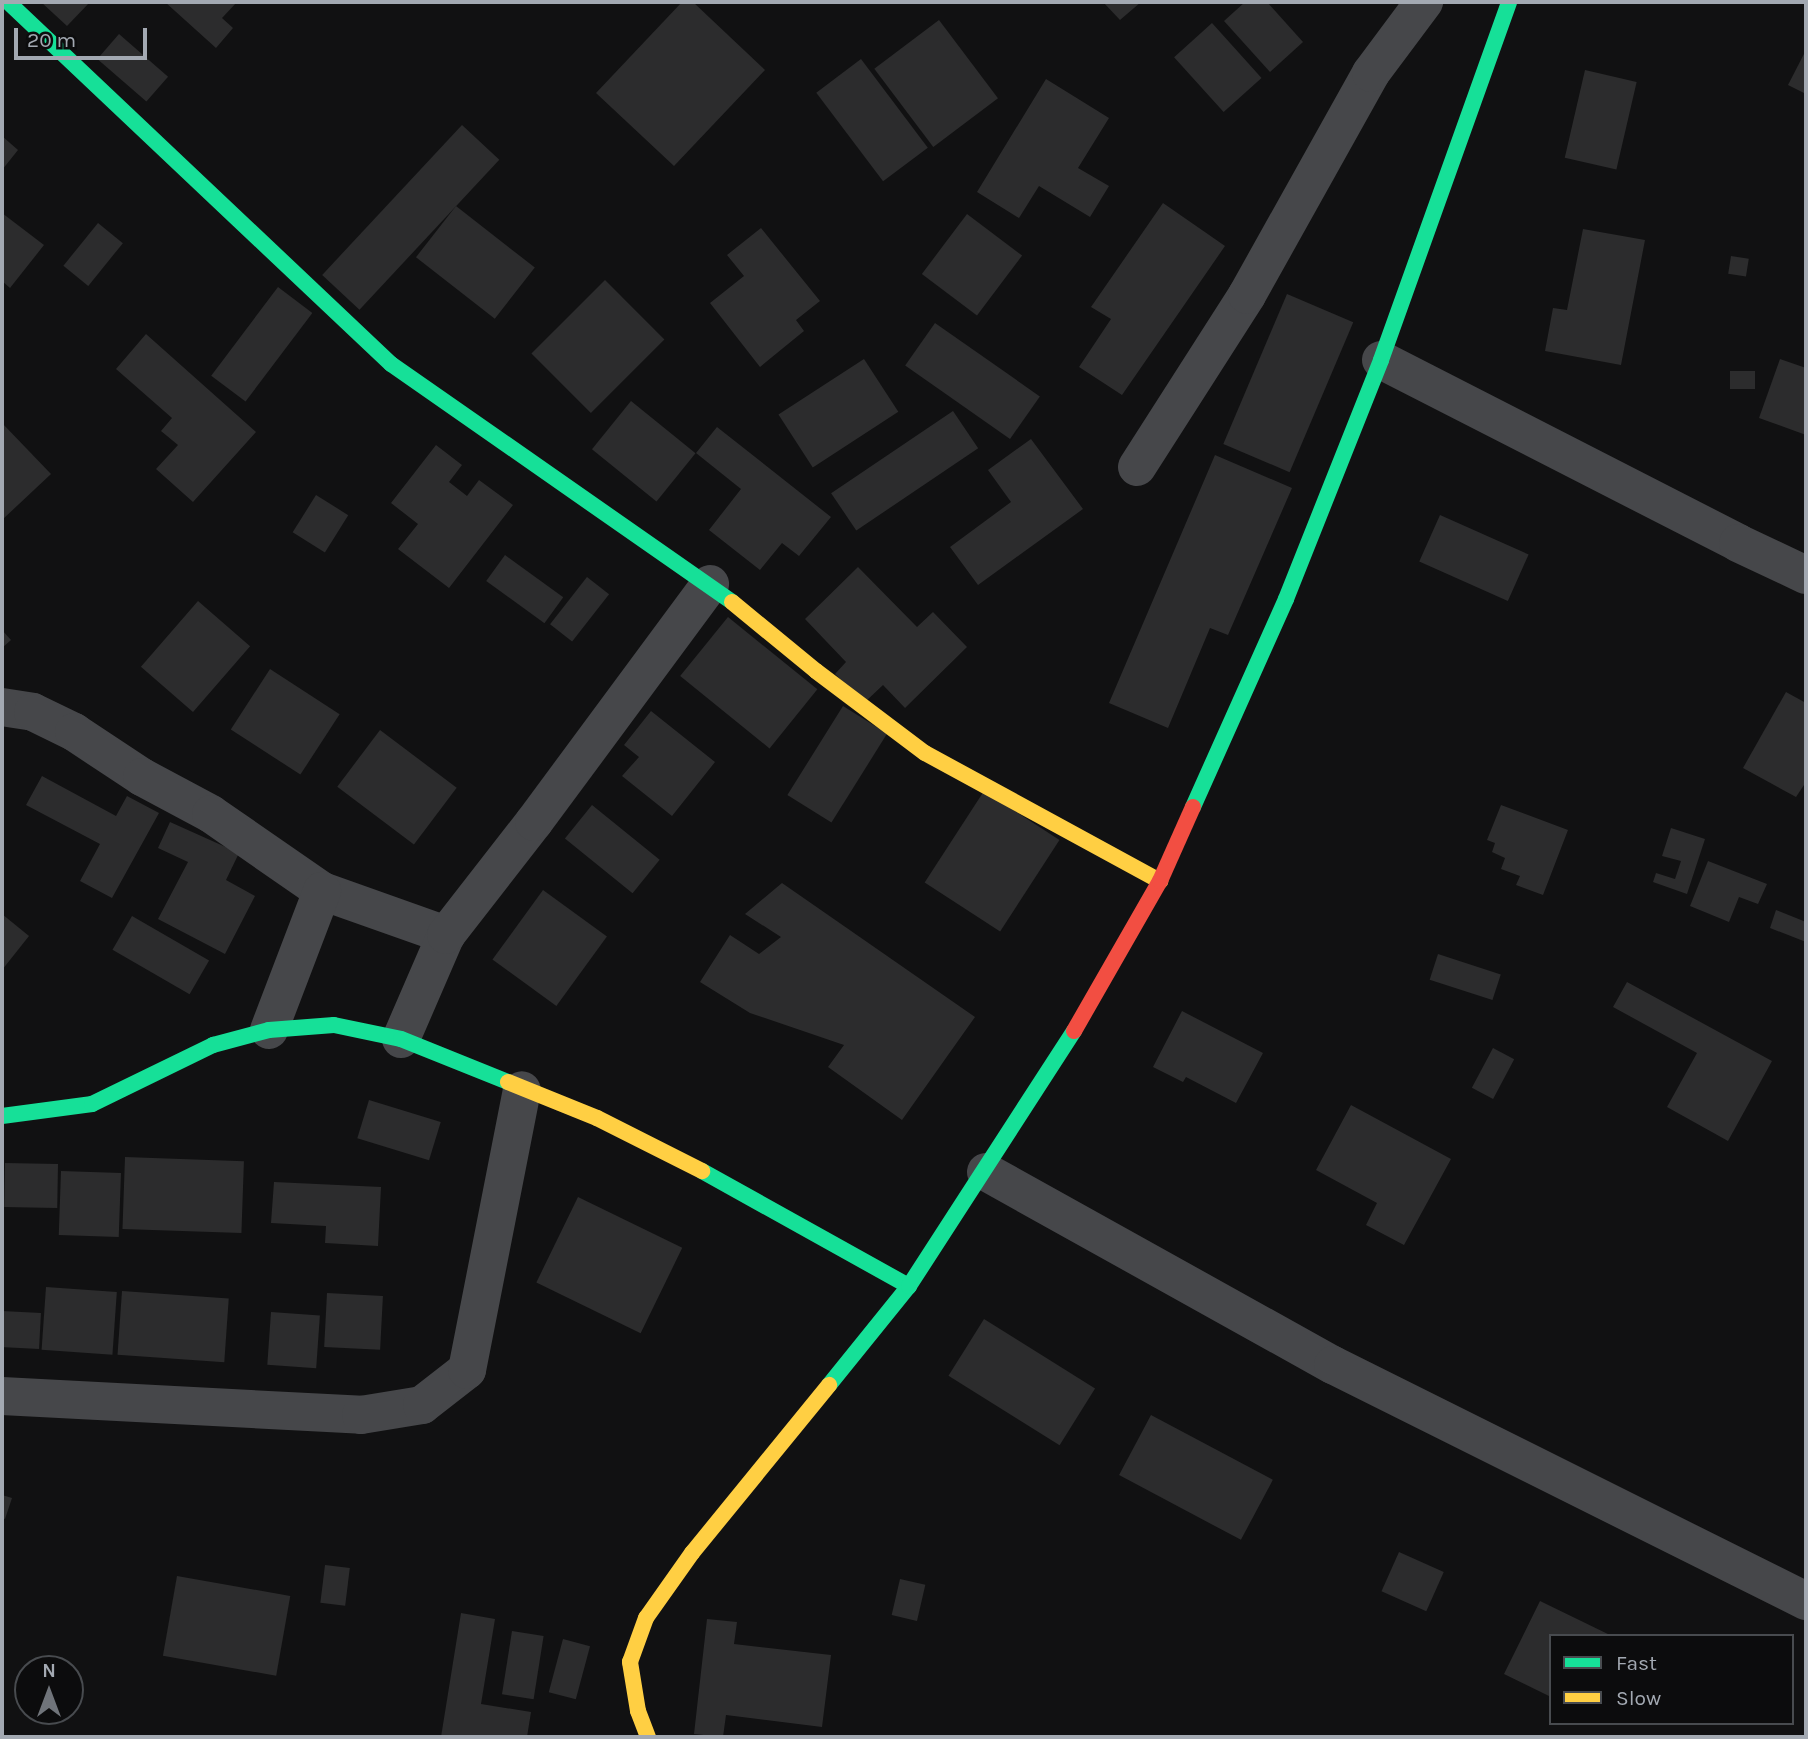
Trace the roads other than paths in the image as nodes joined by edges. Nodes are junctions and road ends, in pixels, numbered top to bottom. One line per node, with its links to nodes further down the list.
1 (8, 2): 7 (street)
2 (1424, 2): 5 (street)
3 (1509, 2): 4 (street)
4 (1381, 360): 6 (street); 9 (street)
5 (1137, 467)
6 (1806, 575)
7 (710, 584): 9 (street); 11 (street)
8 (2, 707): 10 (street)
9 (1160, 881): 16 (street)
10 (322, 891): 11 (street); 12 (street)
11 (446, 934): 13 (street)
12 (269, 1030): 13 (street); 15 (street)
13 (401, 1039): 14 (street)
14 (522, 1090): 17 (street); 18 (street)
15 (2, 1116)
16 (986, 1172): 17 (street); 19 (street)
17 (909, 1286): 20 (street)
18 (2, 1396)
19 (1806, 1601)
20 (648, 1737)

